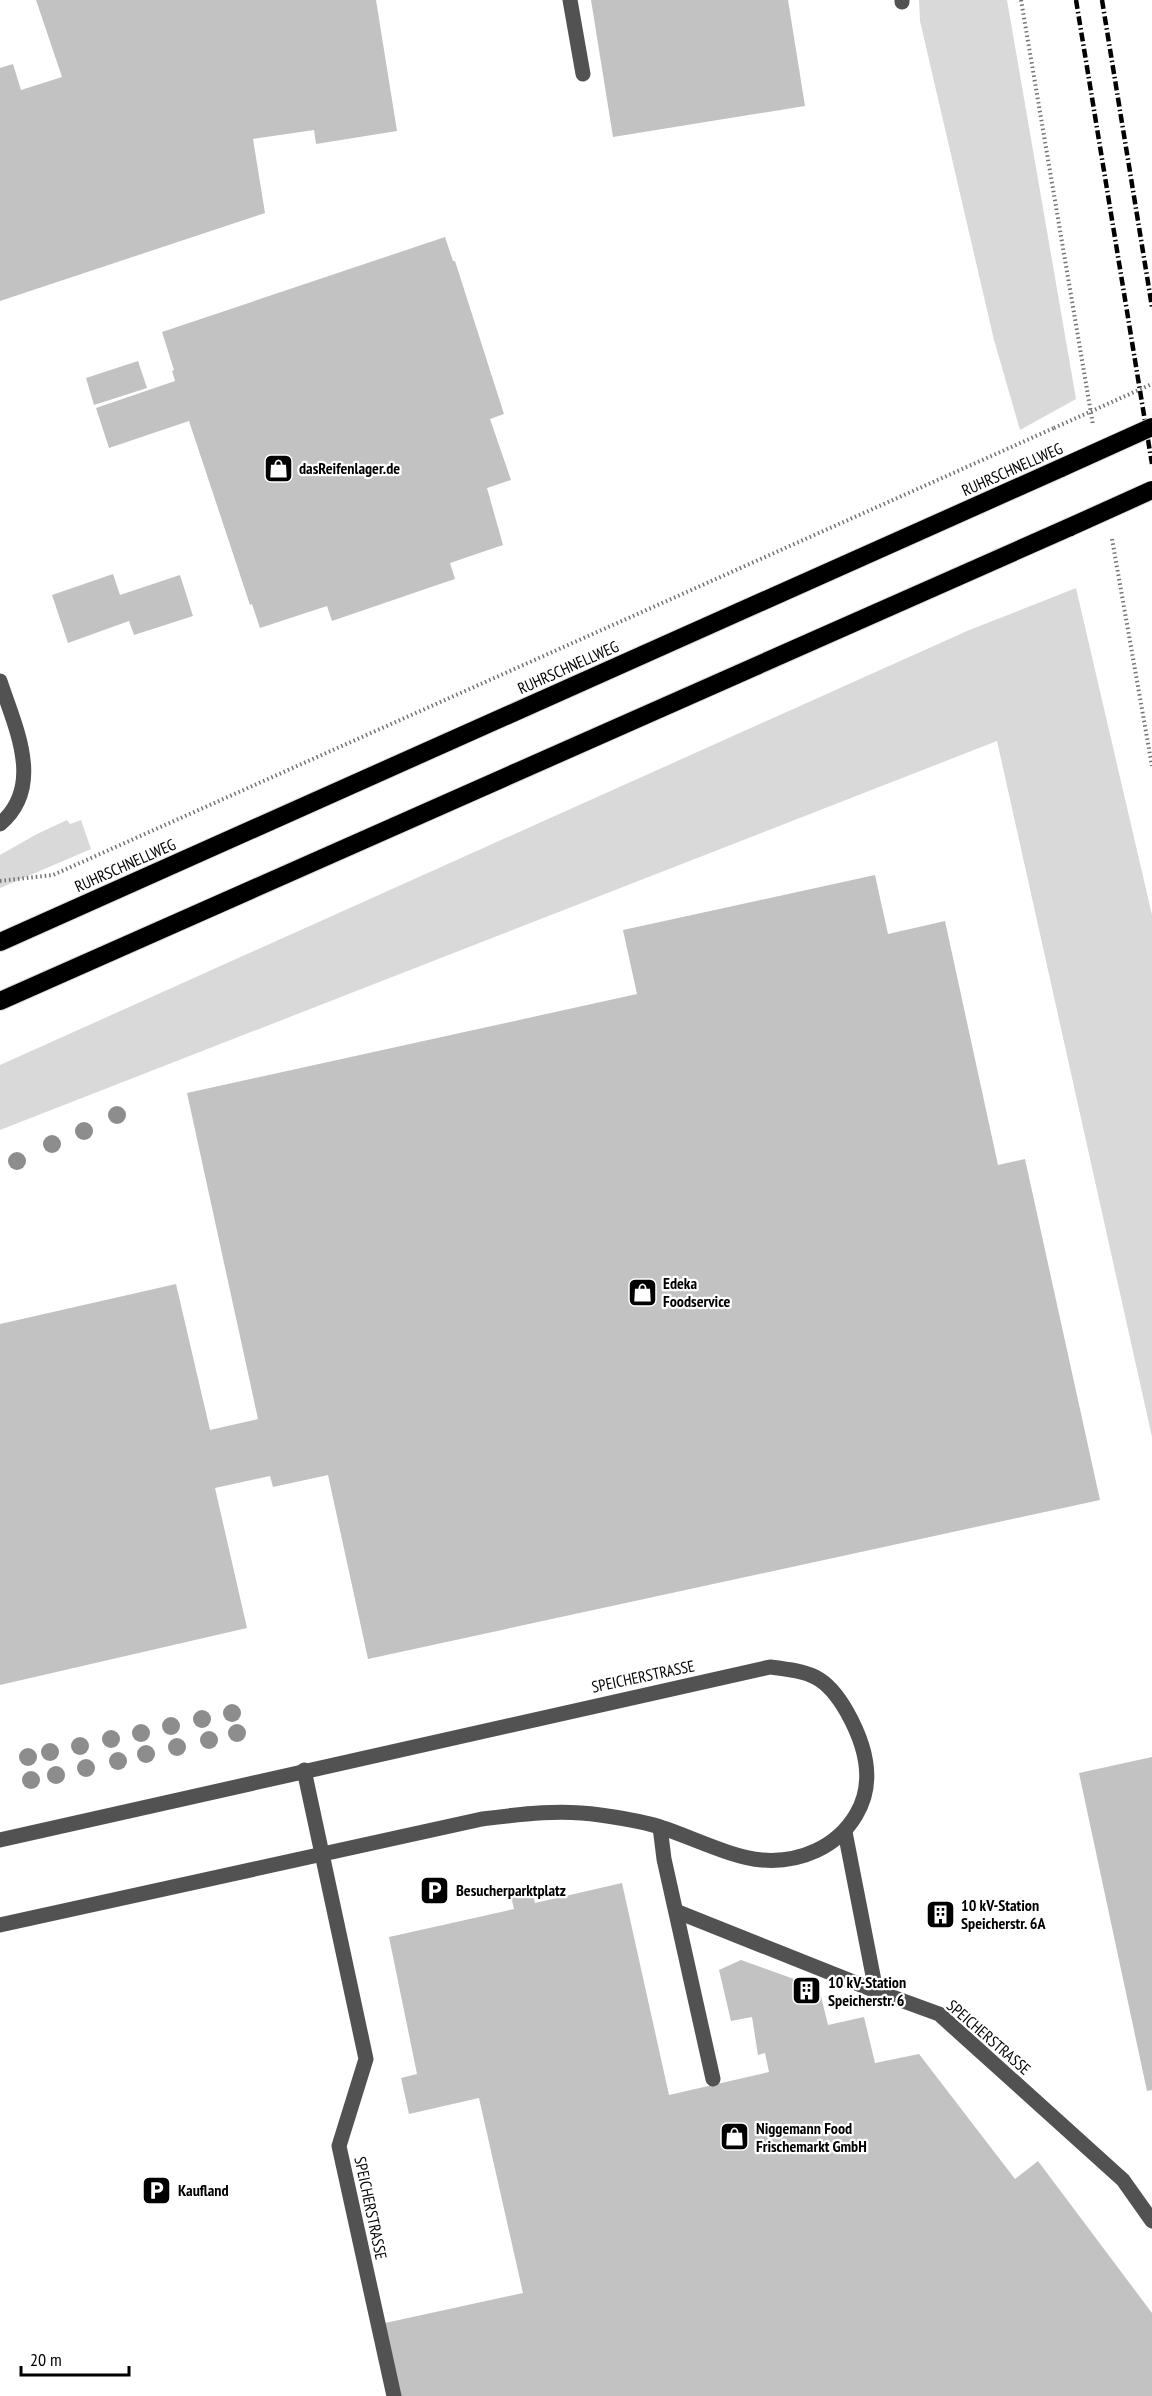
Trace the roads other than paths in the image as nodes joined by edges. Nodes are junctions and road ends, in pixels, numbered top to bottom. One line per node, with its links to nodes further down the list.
1 (570, 0): 2 (street)
2 (583, 74)
3 (1152, 427): 7 (highway, RUHRSCHNELLWEG, bridge)
4 (1152, 490): 8 (highway, bridge)
5 (0, 681): 6 (street)
6 (0, 824)
7 (0, 942)
8 (0, 1001)
9 (304, 1770): 11 (street, SPEICHERSTRASSE); 12 (street, SPEICHERSTRASSE); 13 (street, SPEICHERSTRASSE)
10 (660, 1827): 11 (street, SPEICHERSTRASSE); 13 (street, SPEICHERSTRASSE); 14 (street)
11 (845, 1832): 16 (street)
12 (0, 1840)
13 (322, 1855): 15 (street, SPEICHERSTRASSE); 19 (street, SPEICHERSTRASSE)
14 (678, 1912): 16 (street, SPEICHERSTRASSE); 17 (street)
15 (0, 1925)
16 (876, 1991): 18 (street, SPEICHERSTRASSE)
17 (713, 2079)
18 (1152, 2221)
19 (394, 2396)

